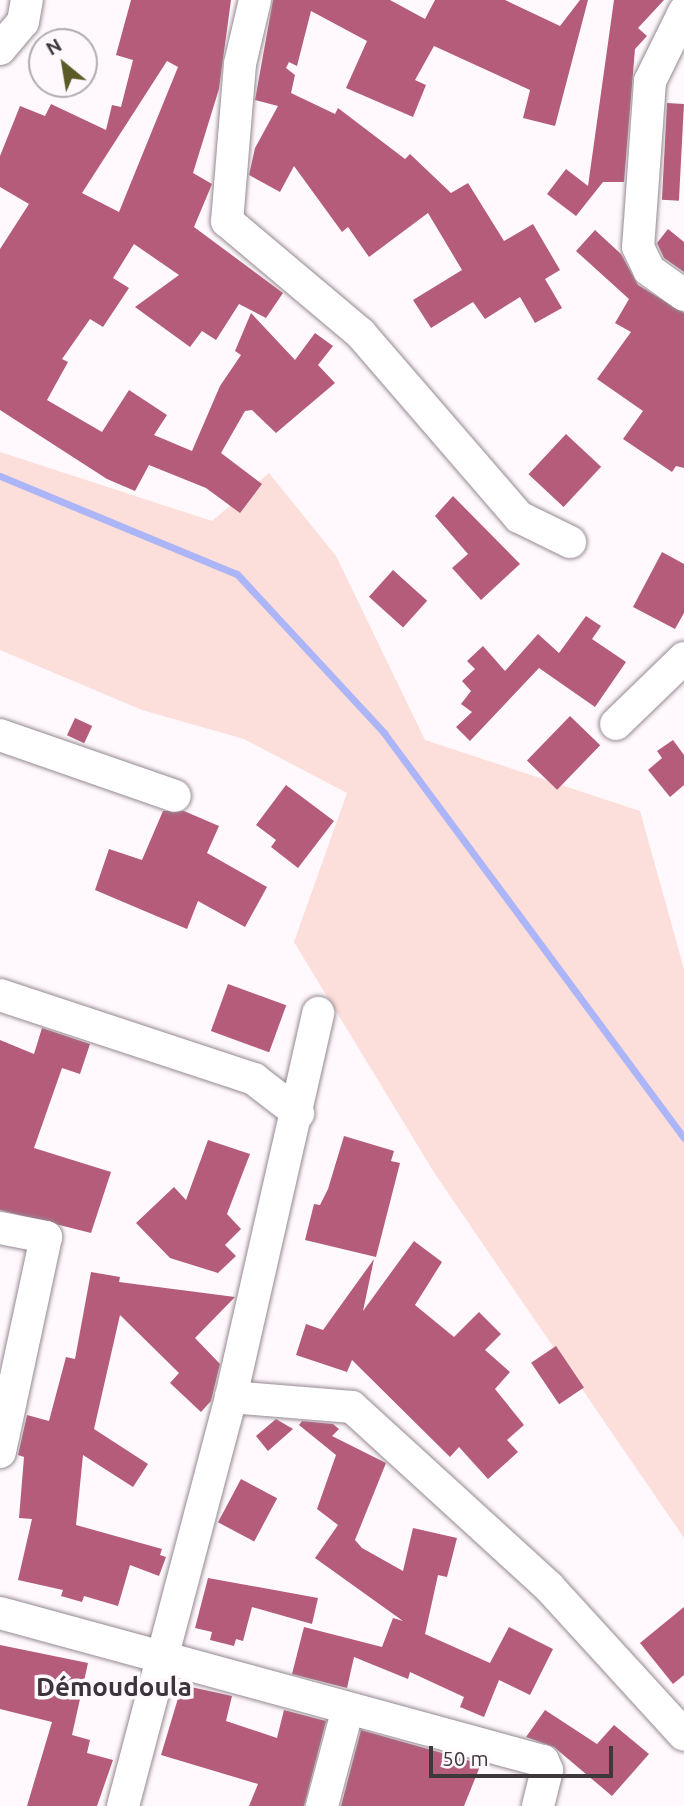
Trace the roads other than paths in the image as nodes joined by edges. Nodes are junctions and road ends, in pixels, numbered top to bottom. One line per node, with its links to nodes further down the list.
1 (27, 0): 4 (street)
2 (255, 0): 6 (street)
3 (684, 12): 5 (street)
4 (0, 49)
5 (684, 295)
6 (570, 542)
7 (684, 657): 8 (street)
8 (616, 724)
9 (0, 735): 10 (street)
10 (175, 796)
11 (0, 995): 13 (street)
12 (318, 1013): 13 (street)
13 (298, 1113): 15 (street)
14 (0, 1228): 16 (street)
15 (231, 1397): 18 (street); 20 (street)
16 (0, 1452)
17 (0, 1614): 18 (street)
18 (166, 1656): 19 (street); 21 (street)
19 (348, 1708): 22 (street); 23 (street)
20 (684, 1735)
21 (123, 1806)
22 (322, 1806)
23 (538, 1806)

